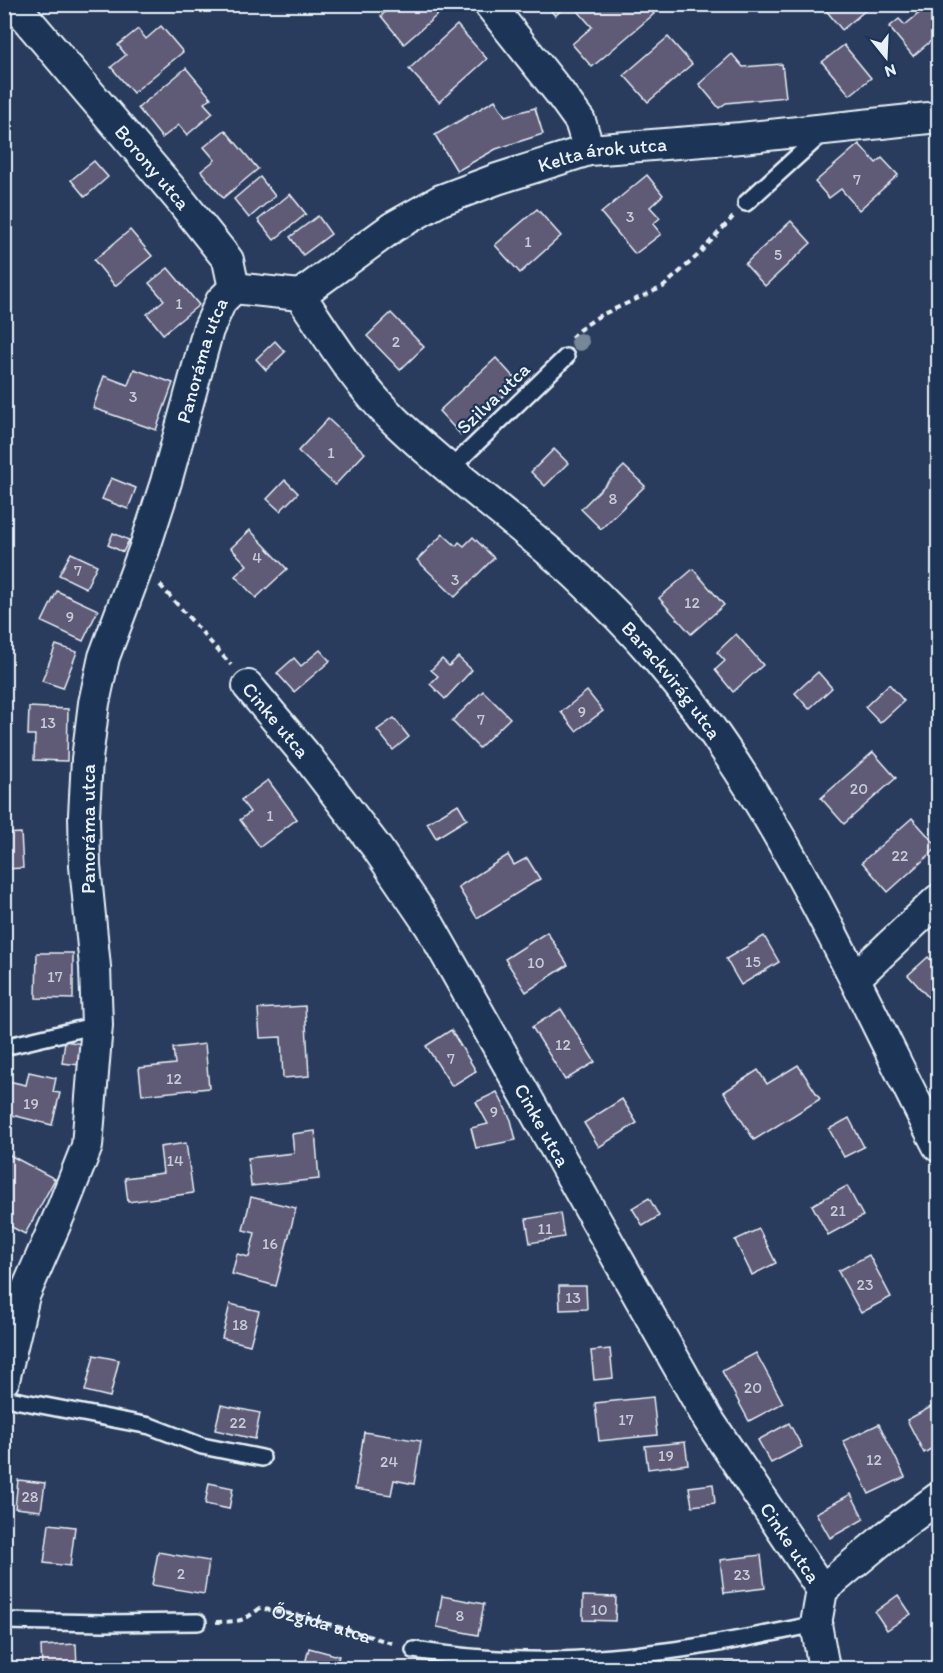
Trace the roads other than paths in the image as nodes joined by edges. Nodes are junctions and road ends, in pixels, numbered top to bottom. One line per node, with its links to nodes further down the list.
1 (14, 4): 7 (street, Borony utca)
2 (489, 4): 5 (street)
3 (939, 117): 4 (street, Kelta árok utca)
4 (828, 128): 5 (street, Kelta árok utca); 6 (lane)
5 (589, 150): 8 (street, Kelta árok utca)
6 (746, 203)
7 (234, 288): 8 (street); 14 (street, Panoráma utca)
8 (300, 294): 10 (street, Barackvirág utca)
9 (566, 357): 10 (lane, Szilva utca)
10 (449, 470): 13 (street, Barackvirág utca)
11 (248, 686): 21 (street, Cinke utca)
12 (939, 900): 13 (street)
13 (855, 978): 16 (street, Barackvirág utca)
14 (97, 1025): 15 (lane); 17 (street, Panoráma utca)
15 (4, 1047)
16 (939, 1146)
17 (4, 1380)
18 (4, 1398): 19 (lane)
19 (262, 1458)
20 (939, 1498): 21 (street)
21 (822, 1590): 24 (street, Cinke utca)
22 (4, 1621): 23 (lane)
23 (198, 1622)
24 (816, 1624): 25 (lane); 26 (street, Cinke utca)
25 (414, 1650)
26 (824, 1668)

